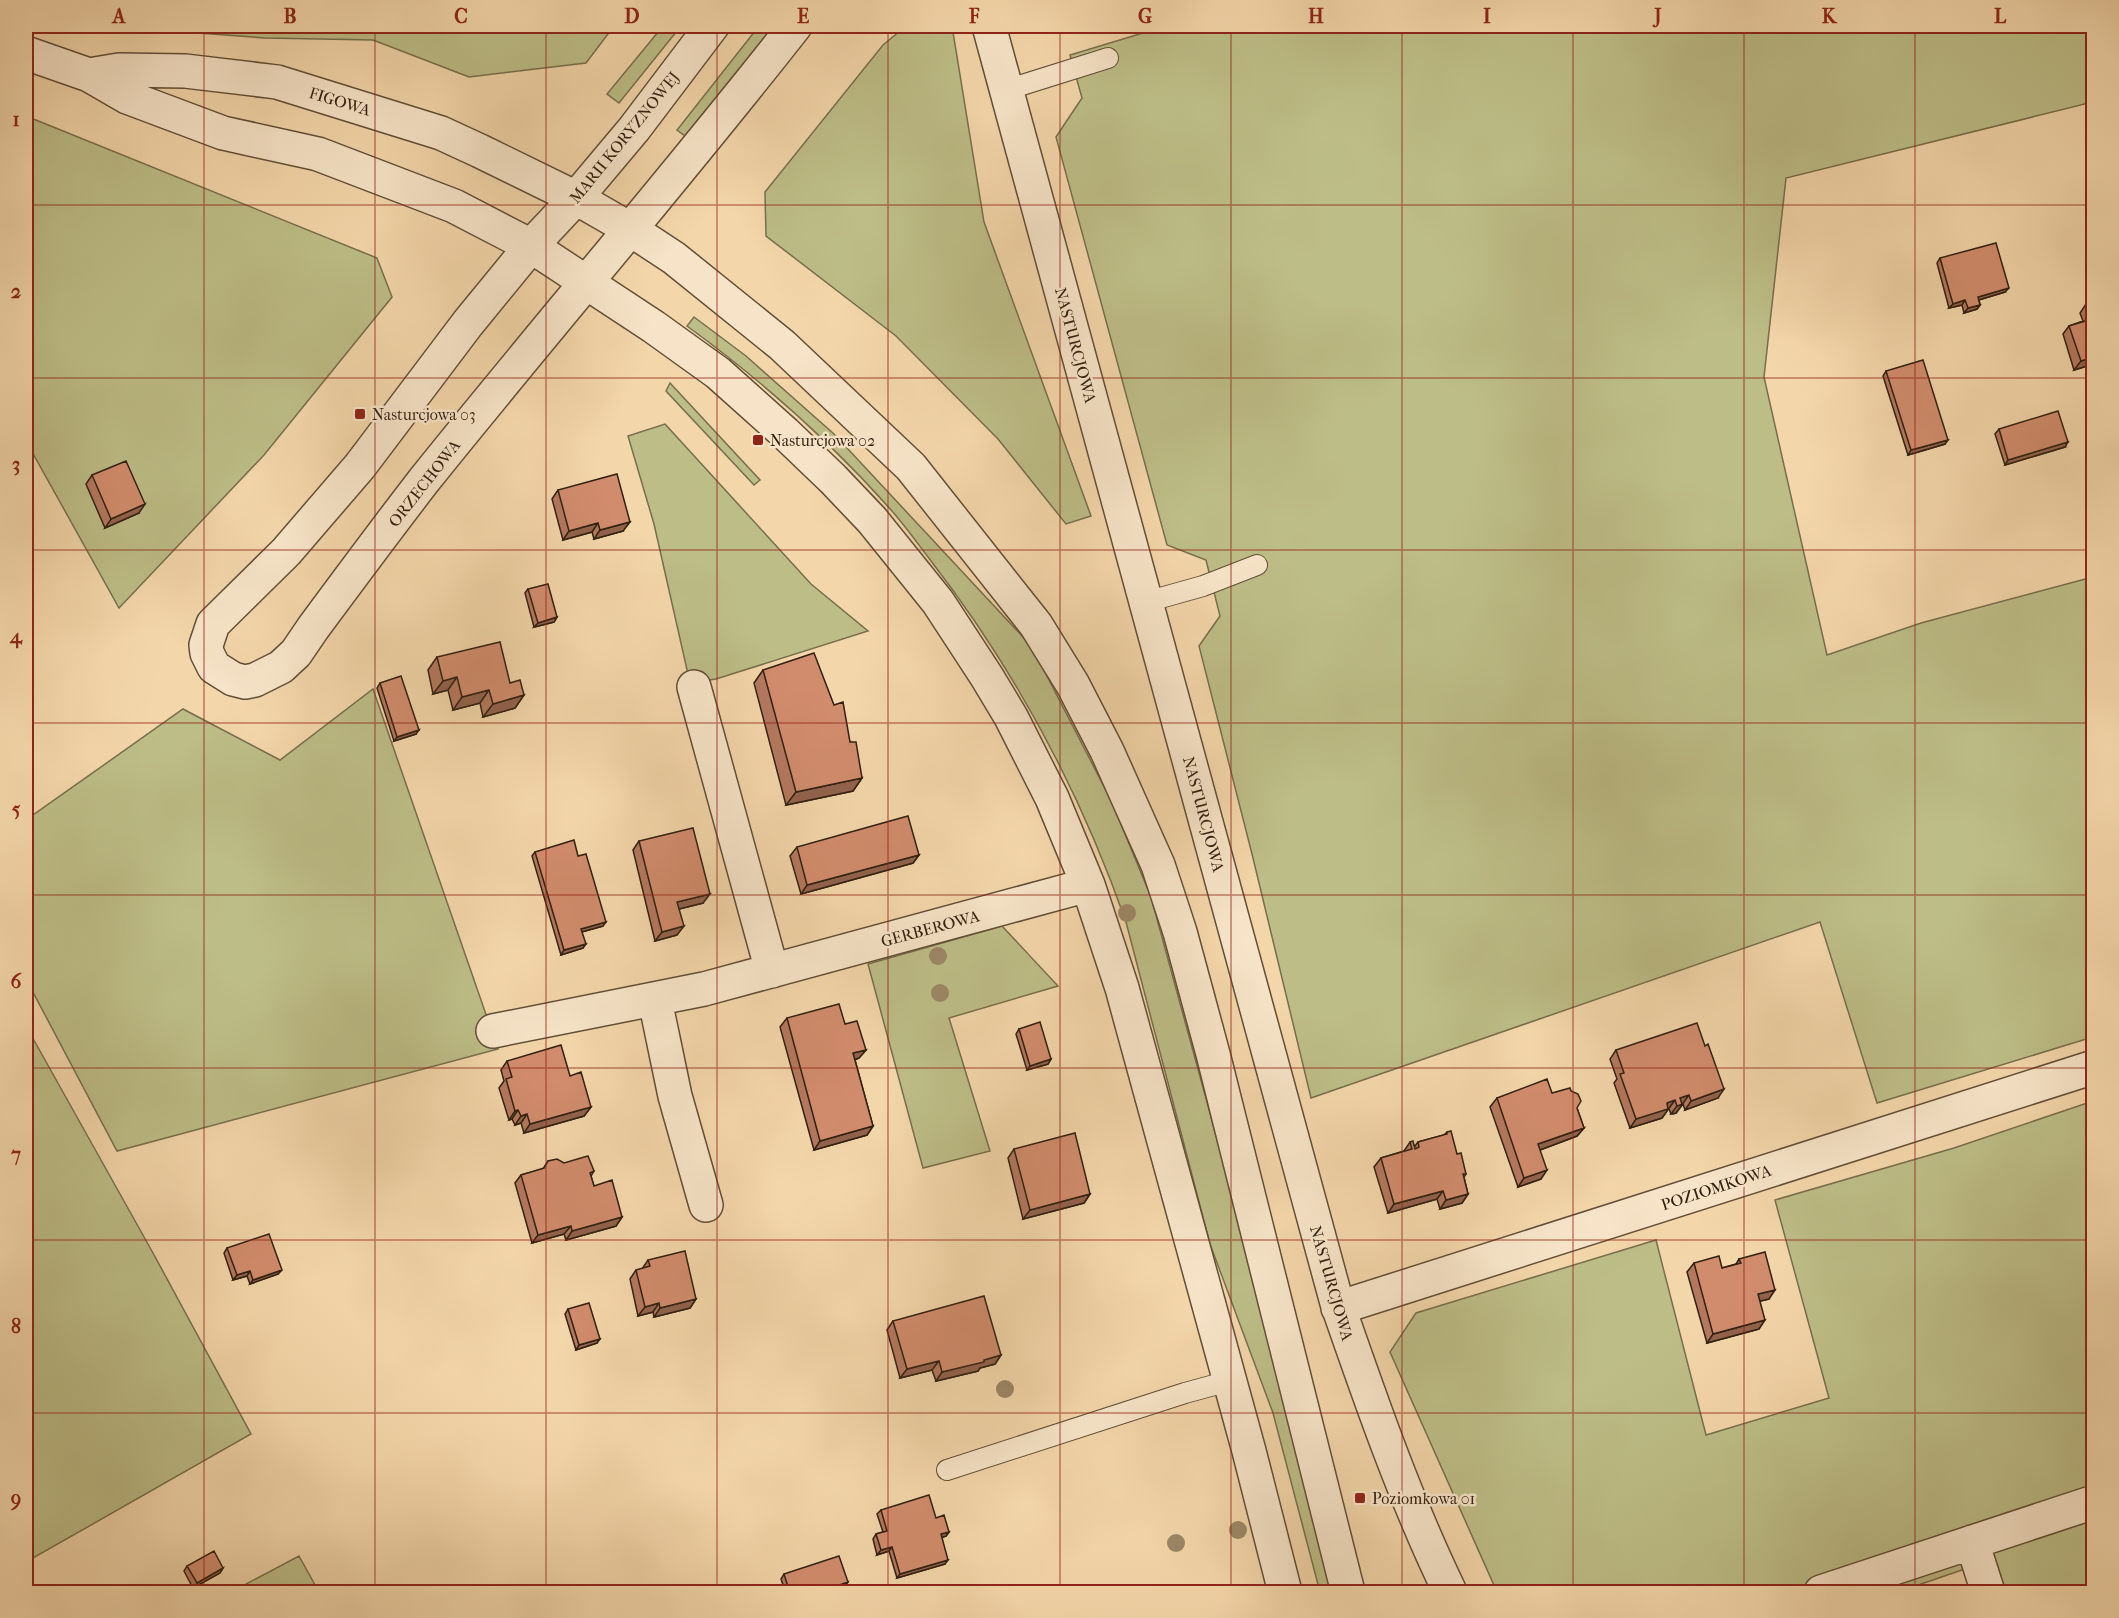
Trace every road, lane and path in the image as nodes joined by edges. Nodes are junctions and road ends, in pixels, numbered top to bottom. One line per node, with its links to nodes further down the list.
1 (712, 26): 8 (street, MARII KORYZNOWEJ)
2 (795, 26): 9 (street)
3 (989, 26): 7 (street, NASTURCJOWA)
4 (26, 53): 6 (street, FIGOWA)
5 (1108, 58): 7 (lane)
6 (89, 75): 8 (street, FIGOWA); 10 (street, FIGOWA)
7 (1006, 90): 13 (street, NASTURCJOWA)
8 (576, 198): 9 (street, FIGOWA); 10 (street, MARII KORYZNOWEJ)
9 (630, 229): 11 (street, ORZECHOWA); 27 (street, FIGOWA)
10 (531, 246): 11 (street, FIGOWA); 11 (street, ORZECHOWA)
11 (586, 282): 15 (street, FIGOWA)
12 (1257, 565): 13 (lane)
13 (1146, 602): 21 (street, NASTURCJOWA)
14 (694, 687): 16 (street)
15 (1088, 885): 16 (street, GERBEROWA); 22 (street, FIGOWA)
16 (772, 971): 17 (street, GERBEROWA)
17 (656, 1000): 18 (street, GERBEROWA); 20 (street)
18 (493, 1031)
19 (2094, 1067): 21 (street, POZIOMKOWA)
20 (706, 1205)
21 (1338, 1308): 28 (street, NASTURCJOWA)
22 (1229, 1381): 23 (lane); 26 (street, FIGOWA)
23 (947, 1470)
24 (2094, 1502): 25 (street)
25 (1972, 1542): 29 (street); 30 (street)
26 (1285, 1593)
27 (1348, 1593)
28 (1450, 1593)
29 (1821, 1593)
30 (1988, 1593)

